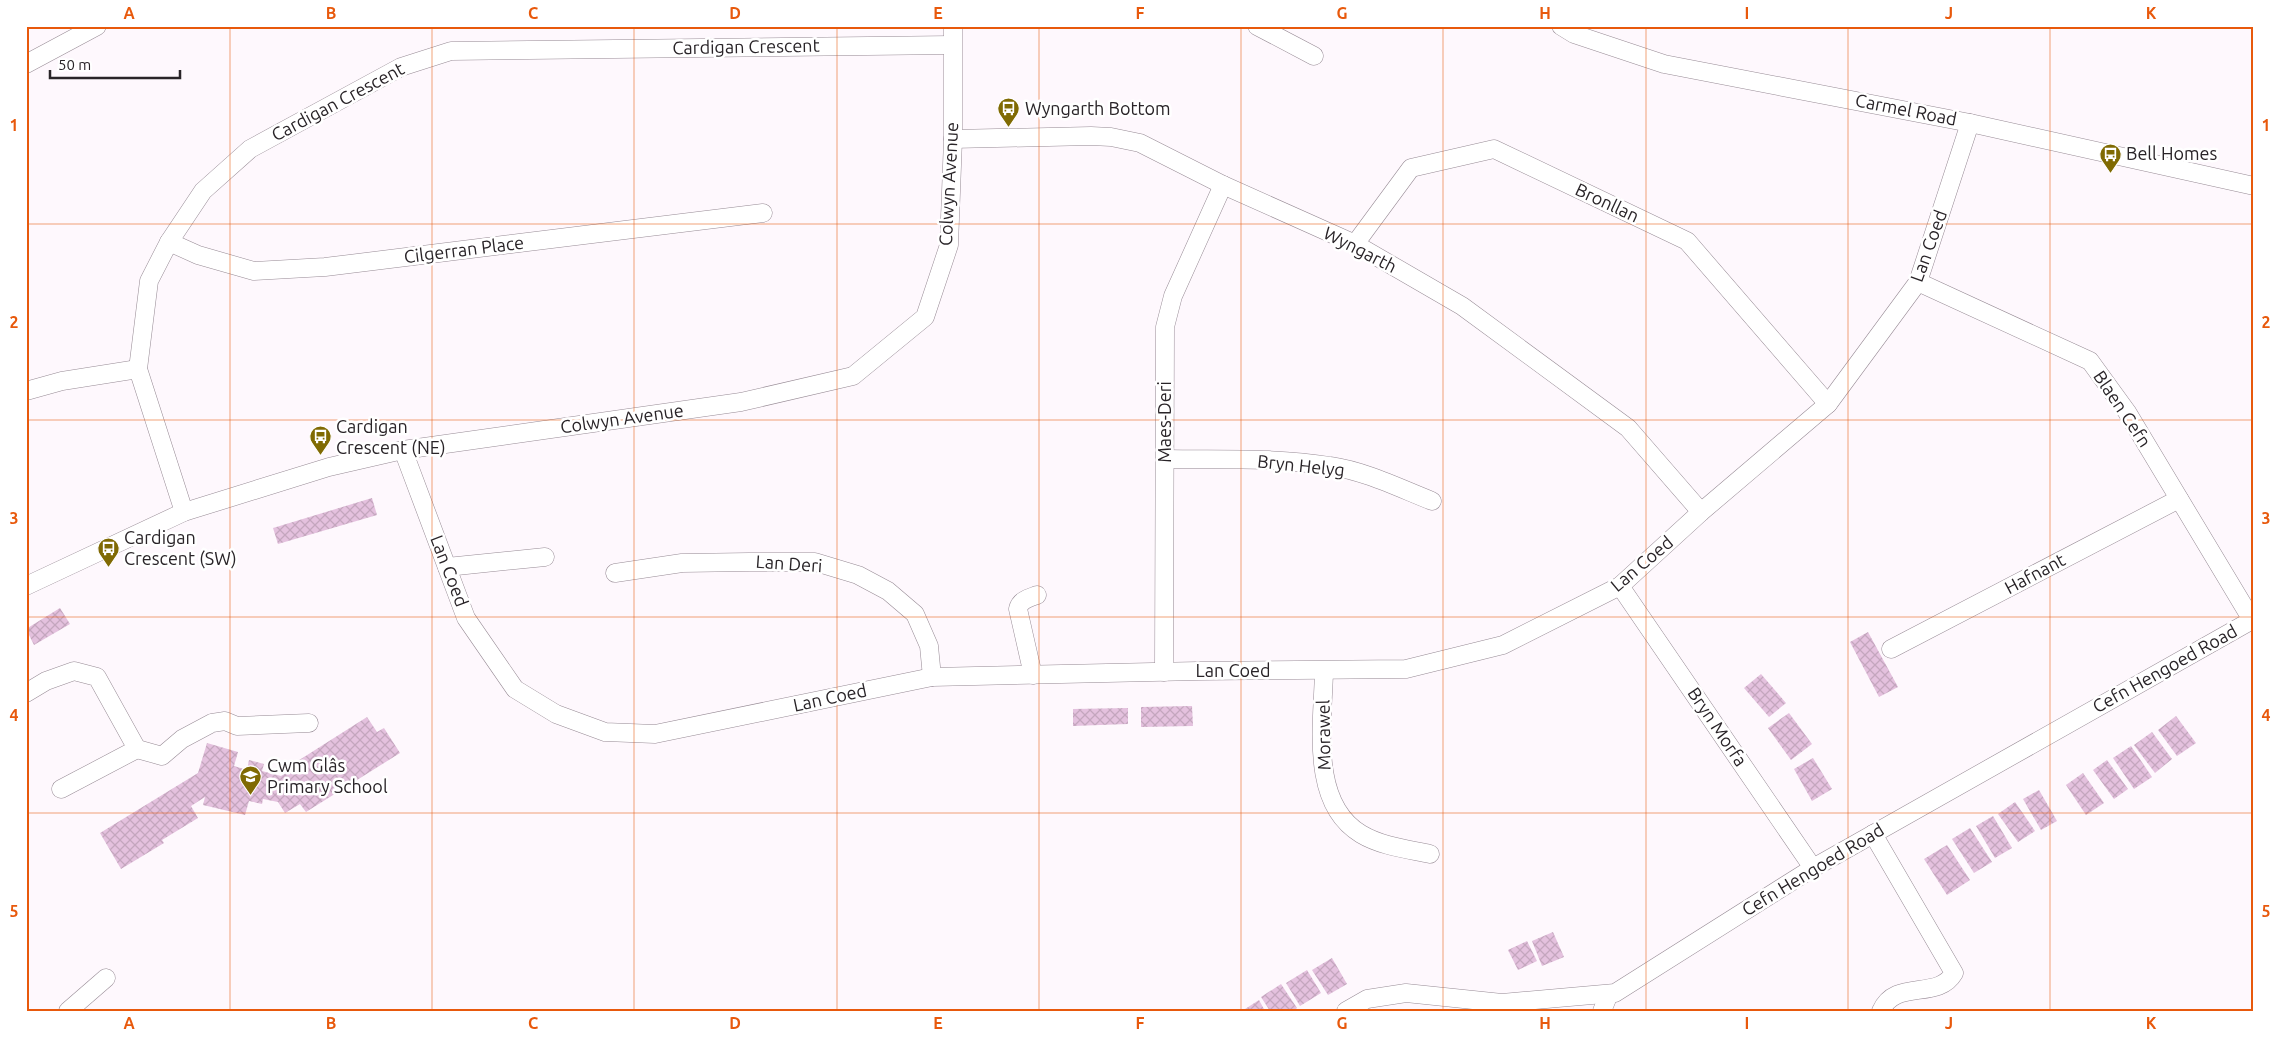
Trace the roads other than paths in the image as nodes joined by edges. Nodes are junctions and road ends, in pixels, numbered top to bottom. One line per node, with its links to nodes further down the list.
1 (953, 26): 5 (street, Colwyn Avenue)
2 (1257, 26): 6 (street)
3 (1561, 26): 8 (street, Carmel Road)
4 (92, 28): 7 (street)
5 (952, 45): 9 (street, Colwyn Avenue); 13 (street, Cardigan Crescent)
6 (1314, 56)
7 (26, 64)
8 (1970, 123): 11 (street, Carmel Road); 15 (street, Lan Coed)
9 (952, 139): 10 (street, Wyngarth); 19 (street, Colwyn Avenue)
10 (1223, 185): 14 (street, Wyngarth); 20 (street, Maes-Deri)
11 (2254, 186)
12 (763, 213): 13 (street, Cilgerran Place)
13 (169, 242): 16 (street, Cardigan Crescent)
14 (1355, 244): 18 (street, Bronllan); 24 (street, Wyngarth)
15 (1918, 282): 18 (street, Lan Coed); 21 (street, Blaen Cefn)
16 (138, 369): 17 (street); 23 (street, Cardigan Crescent)
17 (26, 391)
18 (1828, 404): 24 (street, Lan Coed)
19 (403, 450): 23 (street, Colwyn Avenue); 26 (street, Lan Coed)
20 (1165, 459): 22 (street, Bryn Helyg); 34 (street, Maes-Deri)
21 (2179, 499): 31 (street, Blaen Cefn); 32 (street, Hafnant)
22 (1432, 501)
23 (184, 512): 28 (street, Colwyn Avenue)
24 (1701, 512): 29 (street, Lan Coed)
25 (545, 557): 26 (street)
26 (447, 568): 36 (street, Lan Coed)
27 (615, 573): 36 (street, Lan Deri)
28 (26, 586)
29 (1620, 586): 33 (street, Lan Coed); 43 (street, Bryn Morfa)
30 (1037, 595): 35 (street)
31 (2253, 619): 41 (street, Cefn Hengoed Road)
32 (1891, 649)
33 (1324, 671): 34 (street, Lan Coed); 42 (street, Morawel)
34 (1164, 672): 35 (street, Lan Coed)
35 (1032, 675): 36 (street, Lan Coed)
36 (932, 677)
37 (26, 693): 39 (street)
38 (309, 723): 39 (street)
39 (137, 749): 40 (street)
40 (61, 789)
41 (1872, 834): 43 (street, Cefn Hengoed Road); 49 (street)
42 (1430, 854)
43 (1813, 868): 45 (street, Cefn Hengoed Road)
44 (106, 978): 46 (street)
45 (1609, 994): 47 (street, Cefn Hengoed Road); 48 (street)
46 (68, 1011)
47 (1346, 1011)
48 (1602, 1011)
49 (1881, 1011)

